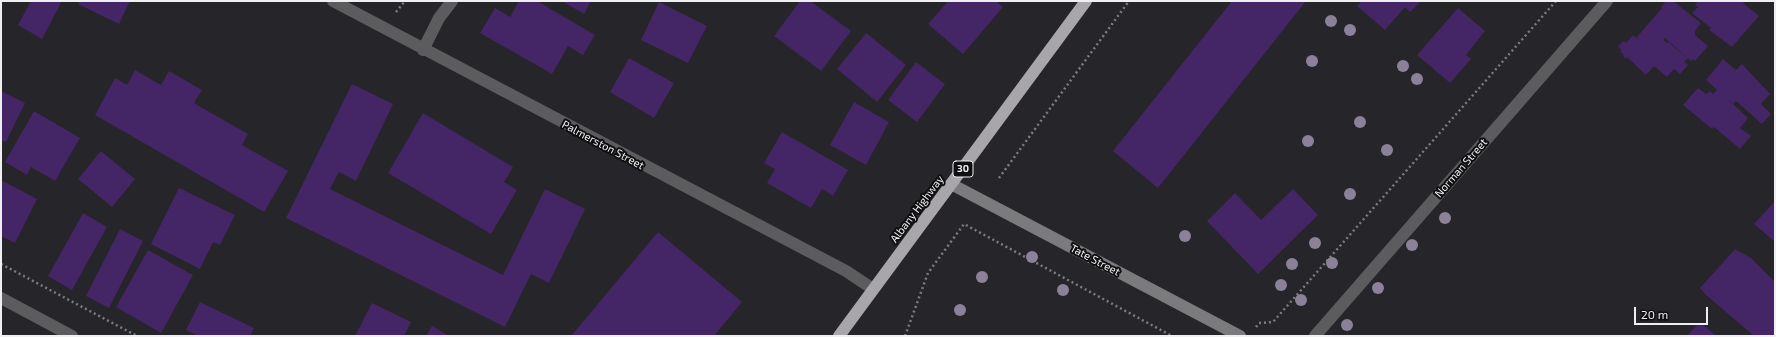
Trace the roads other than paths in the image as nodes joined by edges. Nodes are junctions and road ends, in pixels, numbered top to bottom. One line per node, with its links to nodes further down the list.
1 (333, 1): 5 (street, Palmerston Street)
2 (452, 1): 5 (street)
3 (1086, 1): 6 (highway, Albany Highway / 30)
4 (1607, 1): 12 (street, Norman Street)
5 (423, 50): 7 (street, Palmerston Street)
6 (951, 184): 7 (highway, Albany Highway / 30); 11 (street, Tate Street)
7 (874, 289): 10 (highway, Albany Highway / 30)
8 (1, 298): 9 (street)
9 (72, 336)
10 (839, 336)
11 (1240, 336)
12 (1315, 336)

